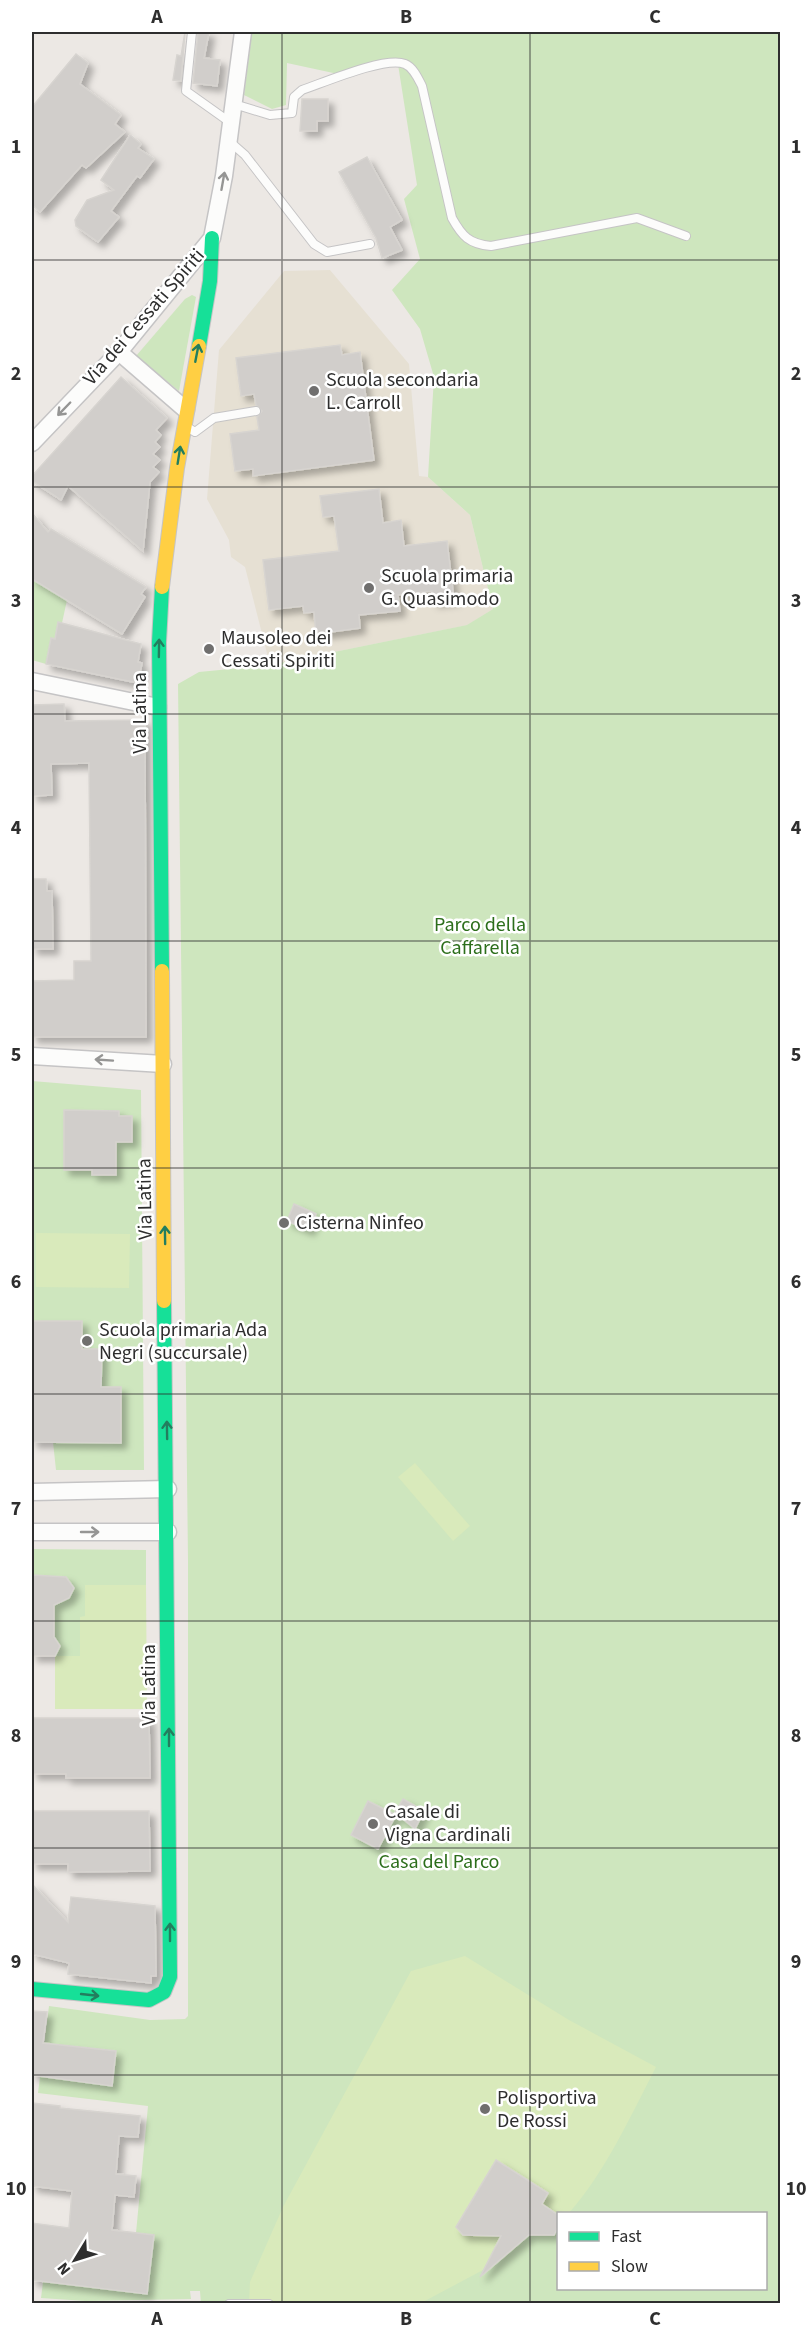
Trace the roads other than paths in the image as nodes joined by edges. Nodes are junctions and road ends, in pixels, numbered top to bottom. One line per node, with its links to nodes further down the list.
1 (192, 32): 4 (lane)
2 (243, 32): 3 (street, Via dei Cessati Spiriti)
3 (234, 104): 4 (street, Via dei Cessati Spiriti); 5 (lane)
4 (230, 132): 6 (street, Via dei Cessati Spiriti, one-way to 4); 7 (lane)
5 (686, 236)
6 (212, 238): 8 (street, Via dei Cessati Spiriti); 10 (street, Via Latina, one-way to 6)
7 (370, 244)
8 (118, 351): 10 (street); 11 (street, Via dei Cessati Spiriti, one-way to 11)
9 (256, 411): 10 (lane)
10 (185, 418): 13 (street, Via Latina, one-way to 10)
11 (32, 443)
12 (32, 681): 13 (street)
13 (158, 707): 15 (street, Via Latina)
14 (32, 1056): 15 (street, one-way to 14)
15 (163, 1064): 16 (street, Via Latina, one-way to 15)
16 (168, 1489): 17 (street); 19 (street, Via Latina)
17 (32, 1492)
18 (32, 1532): 19 (street, one-way to 19)
19 (168, 1532): 20 (street, Via Latina, one-way to 19)
20 (32, 1989)
21 (228, 2304): 22 (lane)
22 (269, 2304)

